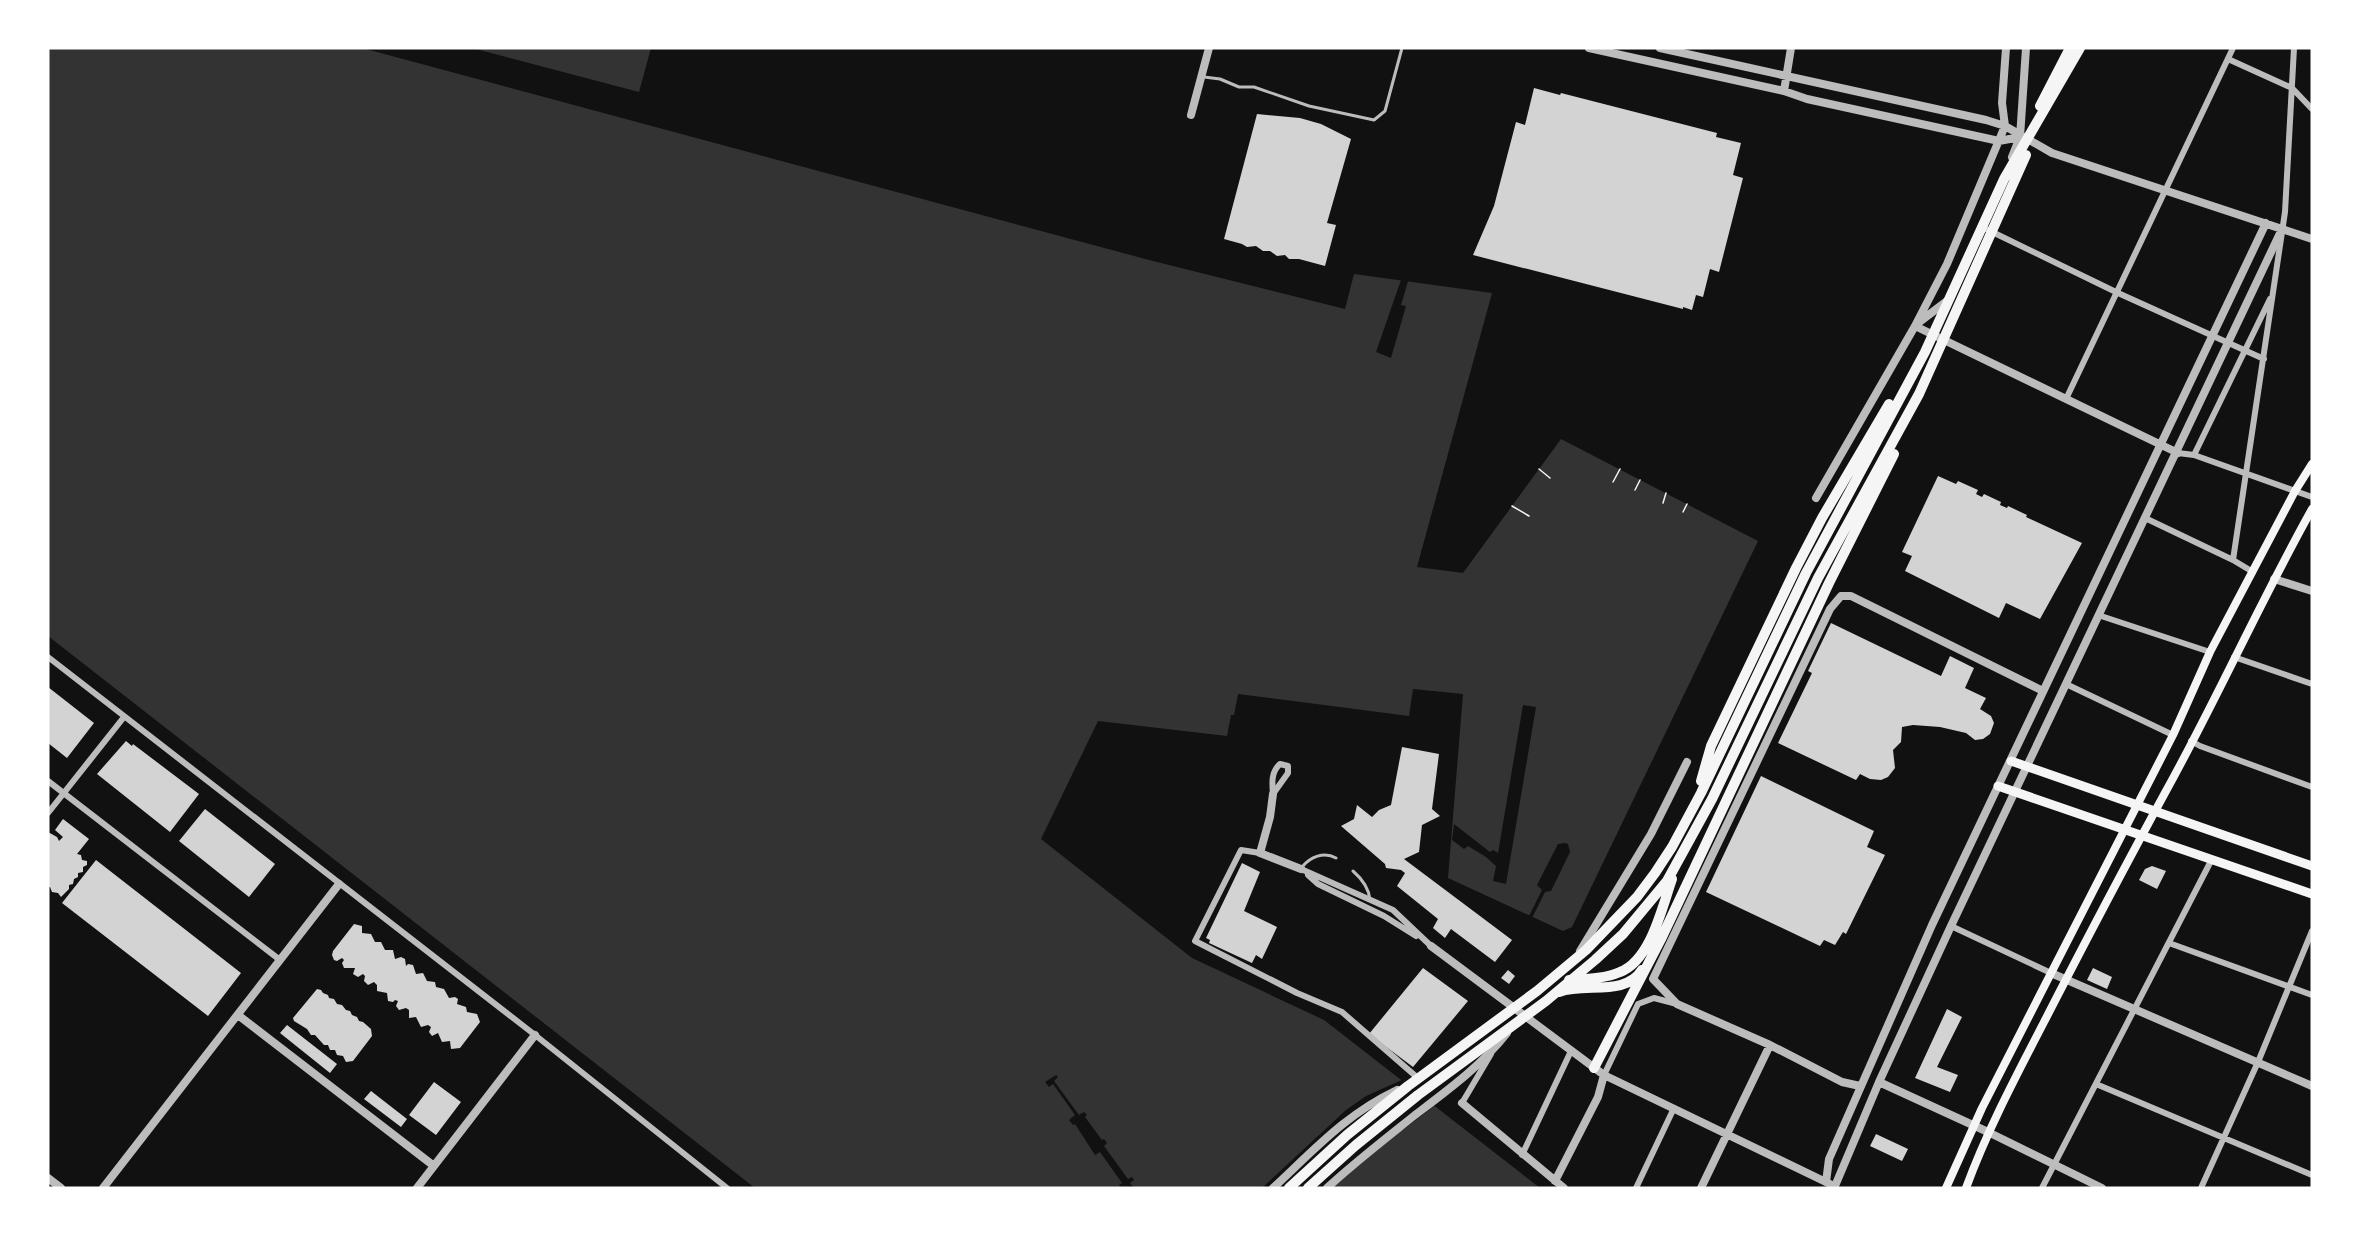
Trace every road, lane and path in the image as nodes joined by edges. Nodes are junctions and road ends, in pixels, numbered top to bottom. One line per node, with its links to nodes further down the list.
1 (1209, 48): 13 (street)
2 (1402, 48): 13 (lane)
3 (1589, 48): 16 (street)
4 (1660, 48): 14 (street)
5 (1791, 48): 14 (street)
6 (2006, 48): 19 (street)
7 (2026, 48): 20 (street)
8 (2070, 48): 22 (highway)
9 (2080, 48): 22 (highway); 36 (highway)
10 (2233, 48): 12 (street)
11 (2294, 48): 15 (street)
12 (2228, 59): 15 (street); 23 (street)
13 (1202, 76): 18 (street)
14 (1785, 76): 16 (street); 19 (street)
15 (2292, 88): 17 (street); 26 (street)
16 (1784, 92): 21 (street)
17 (2312, 109)
18 (1191, 115)
19 (2005, 126): 20 (street); 21 (street)
20 (2020, 137): 21 (street); 23 (street); 25 (street)
21 (1999, 141): 31 (street)
22 (2004, 179): 30 (highway)
23 (2168, 190): 24 (street); 28 (street)
24 (2266, 223): 26 (street); 32 (street)
25 (1984, 228): 28 (street); 31 (street)
26 (2283, 229): 27 (street); 29 (street); 33 (street)
27 (2312, 239)
28 (2118, 292): 32 (street); 37 (street)
29 (2273, 293): 34 (street); 35 (street)
30 (1940, 321): 109 (highway); 142 (highway)
31 (1915, 326): 37 (street); 52 (street)
32 (2212, 335): 33 (street); 38 (street)
33 (2229, 343): 34 (street); 39 (street)
34 (2244, 350): 35 (street); 40 (street)
35 (2264, 359): 44 (street)
36 (1919, 394): 99 (highway); 143 (highway)
37 (2066, 399): 38 (street)
38 (2161, 444): 39 (street); 70 (street)
39 (2178, 453): 40 (street); 59 (street)
40 (2194, 455): 44 (street)
41 (2312, 464): 49 (main road)
42 (1539, 469): 45 (path)
43 (1620, 469): 47 (path)
44 (2245, 474): 49 (street); 60 (street)
45 (1550, 478)
46 (1640, 480): 48 (path)
47 (1613, 482)
48 (1635, 490)
49 (2295, 491): 51 (street); 61 (main road)
50 (1666, 493): 53 (path)
51 (2312, 497)
52 (1816, 498)
53 (1662, 502)
54 (1687, 504): 57 (path)
55 (1512, 506): 58 (path)
56 (2312, 509): 62 (main road)
57 (1683, 512)
58 (1529, 516)
59 (2145, 518): 60 (street); 64 (street)
60 (2233, 560): 61 (street)
61 (2253, 572): 65 (main road)
62 (2274, 579): 63 (street); 67 (main road)
63 (2312, 591)
64 (2098, 615): 65 (street); 68 (street)
65 (2210, 652): 72 (main road)
66 (48, 657): 71 (street)
67 (2234, 657): 69 (street); 73 (main road)
68 (2066, 684): 72 (street); 76 (street)
69 (2312, 684)
70 (2043, 691): 74 (street); 107 (street)
71 (124, 717): 81 (street); 94 (street)
72 (2173, 735): 83 (main road)
73 (2191, 741): 79 (street); 84 (main road)
74 (2011, 761): 76 (main road); 78 (street)
75 (1687, 762): 109 (street)
76 (2028, 767): 80 (street); 83 (main road)
77 (48, 781): 81 (street)
78 (1998, 786): 80 (main road); 121 (street)
79 (2312, 786)
80 (2015, 793): 86 (main road); 97 (street)
81 (64, 794): 85 (street); 102 (street)
82 (1273, 794): 88 (street)
83 (2137, 806): 84 (main road); 86 (main road)
84 (2154, 812): 87 (main road); 91 (main road)
85 (48, 813)
86 (2124, 830): 87 (main road); 103 (main road)
87 (2141, 835): 90 (main road); 104 (main road)
88 (1260, 853): 92 (street); 118 (street)
89 (1336, 858): 92 (lane)
90 (2212, 859): 95 (main road); 100 (street)
91 (2312, 866)
92 (1300, 869): 96 (street); 101 (street)
93 (1353, 871): 96 (lane)
94 (339, 884): 102 (street); 111 (street)
95 (2312, 894)
96 (1370, 901): 101 (street)
97 (1951, 926): 103 (street); 119 (street)
98 (2312, 931): 105 (street)
99 (1661, 939): 109 (highway); 116 (highway)
100 (2169, 943): 105 (street); 108 (street)
101 (1431, 946): 109 (street)
102 (280, 960): 110 (street)
103 (2051, 973): 104 (street); 125 (main road)
104 (2065, 980): 108 (street); 126 (main road)
105 (2289, 987): 106 (street); 115 (street)
106 (2312, 995)
107 (1677, 1004): 112 (street); 117 (street)
108 (2134, 1010): 115 (street); 120 (street)
109 (1520, 1011): 113 (street); 114 (street); 118 (street)
110 (238, 1015): 130 (street); 138 (street)
111 (535, 1035): 130 (street); 140 (street)
112 (1770, 1045): 121 (street); 127 (street)
113 (1571, 1051): 116 (street); 129 (street)
114 (1491, 1054): 123 (street); 144 (street)
115 (2258, 1062): 122 (street); 128 (street)
116 (1594, 1068): 117 (street)
117 (1604, 1075): 124 (street); 134 (street)
118 (1420, 1080): 141 (street)
119 (1879, 1082): 125 (street); 136 (street)
120 (2096, 1084): 128 (street); 131 (street)
121 (1860, 1086): 135 (street)
122 (2312, 1086)
123 (1462, 1103): 129 (street)
124 (1674, 1108): 127 (street); 146 (street)
125 (1974, 1125): 126 (street); 148 (main road)
126 (1988, 1132): 131 (street); 149 (main road)
127 (1726, 1133): 135 (street); 147 (street)
128 (2224, 1139): 132 (street); 152 (street)
129 (1522, 1155): 134 (street)
130 (435, 1166): 139 (street)
131 (2055, 1166): 150 (street); 151 (street)
132 (2312, 1175)
133 (48, 1178): 137 (street)
134 (1555, 1181): 145 (street)
135 (1825, 1185): 136 (street)
136 (1836, 1187)
137 (61, 1188)
138 (103, 1188)
139 (417, 1188)
140 (727, 1188)
141 (1273, 1188)
142 (1289, 1188)
143 (1308, 1188)
144 (1327, 1188)
145 (1564, 1188)
146 (1636, 1188)
147 (1701, 1188)
148 (1946, 1188)
149 (1966, 1188)
150 (2042, 1188)
151 (2102, 1188)
152 (2201, 1188)

